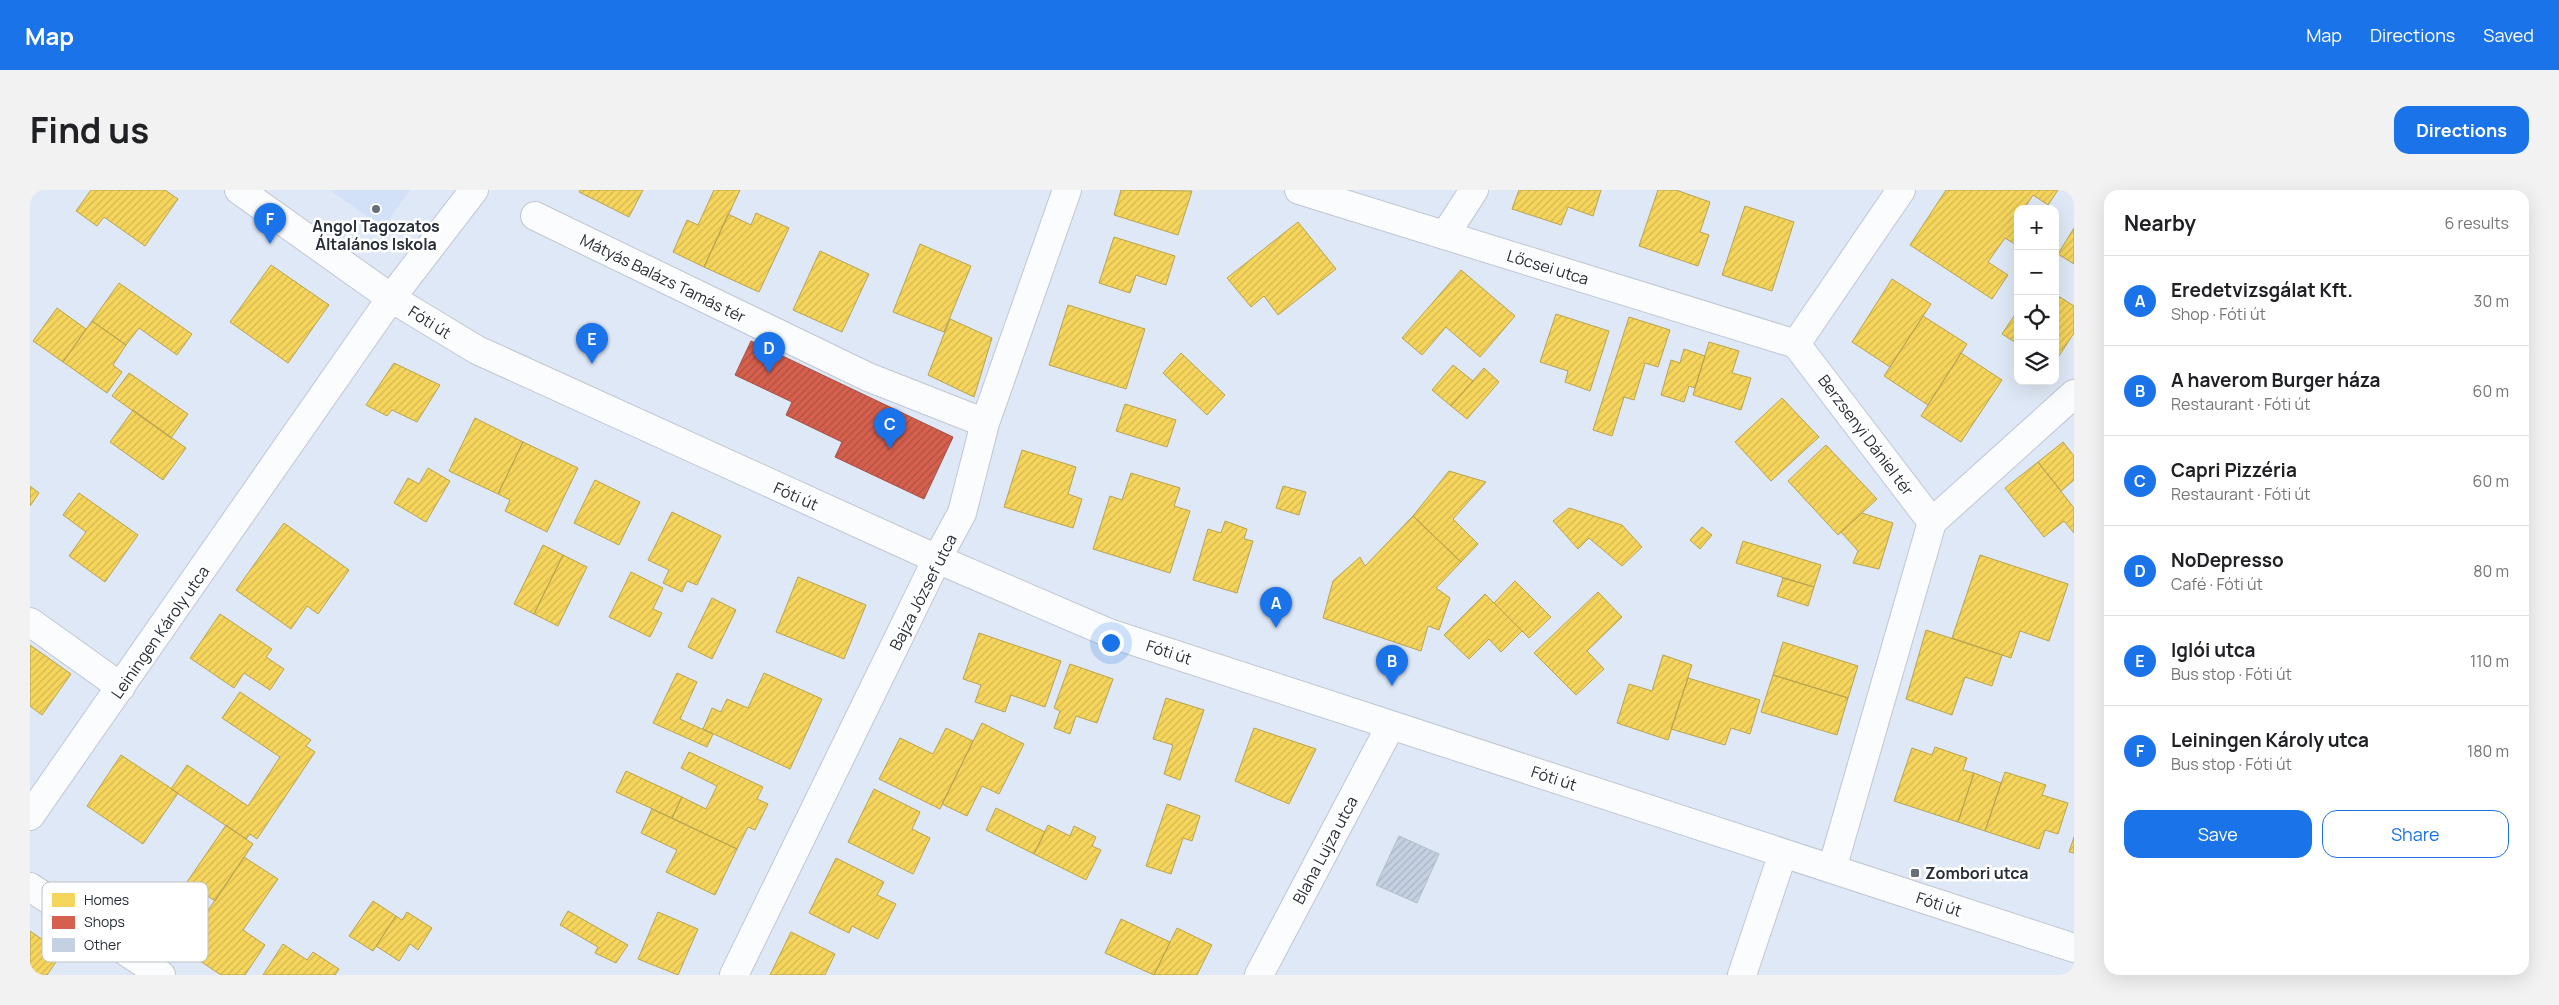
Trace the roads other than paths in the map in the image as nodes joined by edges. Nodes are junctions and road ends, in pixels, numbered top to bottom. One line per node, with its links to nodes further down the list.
1 (239, 190): 9 (street, Fóti út)
2 (474, 190): 9 (street, Leiningen Károly utca)
3 (1067, 190): 12 (street, Bajza József utca)
4 (1299, 190): 8 (street, Lőcsei utca)
5 (1474, 190): 8 (street)
6 (1901, 190): 10 (street)
7 (535, 216): 12 (street, Mátyás Balázs Tamás tér)
8 (1444, 235): 10 (street, Lőcsei utca)
9 (391, 298): 14 (street, Fóti út); 16 (street, Leiningen Károly utca)
10 (1796, 344): 13 (street, Berzsenyi Dániel tér)
11 (2074, 394): 13 (street)
12 (985, 423): 14 (street, Bajza József utca)
13 (1932, 522): 20 (street)
14 (937, 559): 17 (street, Fóti út); 26 (street, Bajza József utca)
15 (30, 622): 16 (street)
16 (121, 687): 18 (street, Leiningen Károly utca)
17 (1391, 725): 19 (street, Fóti út); 27 (street, Blaha Lujza utca)
18 (30, 816)
19 (1783, 853): 20 (street, Fóti út); 28 (street)
20 (1832, 869): 23 (street, Fóti út)
21 (30, 886): 22 (street)
22 (42, 894)
23 (2074, 948)
24 (142, 962): 25 (street)
25 (161, 975)
26 (734, 975)
27 (1259, 975)
28 (1742, 975)

